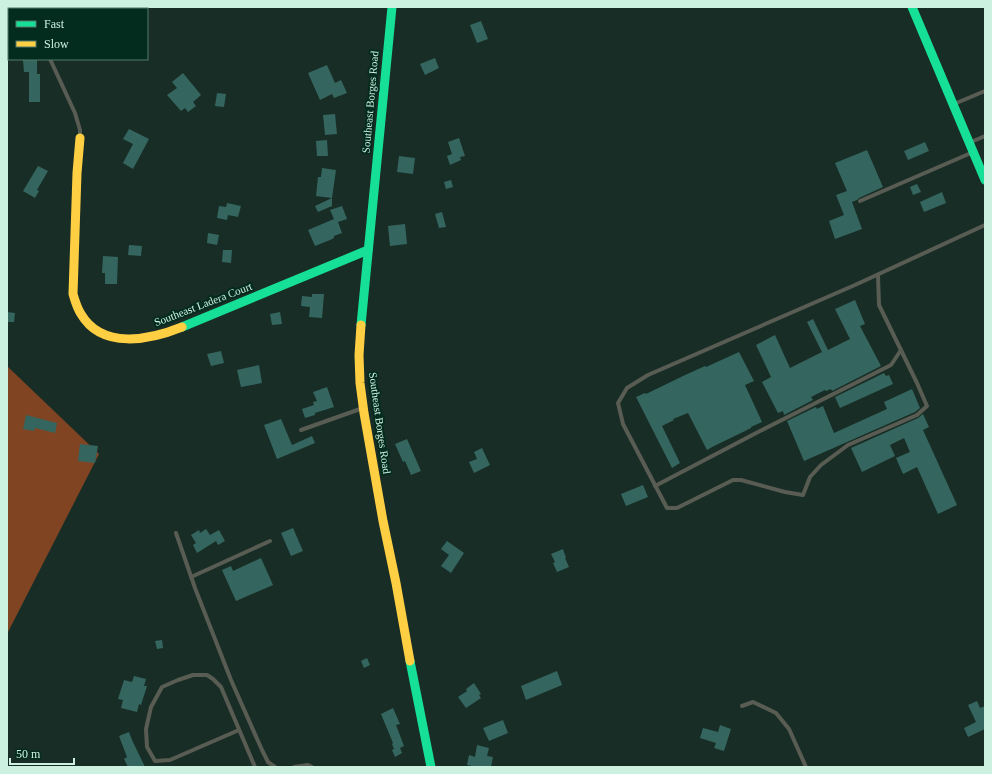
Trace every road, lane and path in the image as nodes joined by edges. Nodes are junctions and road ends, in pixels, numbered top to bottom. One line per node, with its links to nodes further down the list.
1 (392, 7): 12 (street, Southeast Borges Road)
2 (912, 7): 5 (street)
3 (50, 60): 7 (lane)
4 (985, 91): 5 (lane)
5 (953, 105): 8 (street)
6 (985, 136): 8 (lane)
7 (80, 138): 12 (street, Southeast Ladera Court)
8 (971, 147): 9 (street); 10 (lane)
9 (985, 180)
10 (860, 201)
11 (985, 225): 13 (lane)
12 (368, 250): 15 (street, Southeast Borges Road)
13 (878, 275): 14 (lane); 17 (lane)
14 (901, 350): 17 (lane); 17 (lane)
15 (363, 408): 16 (lane); 27 (street, Southeast Borges Road)
16 (301, 430)
17 (655, 486)
18 (176, 533): 20 (lane)
19 (270, 541): 20 (lane)
20 (190, 577): 24 (lane)
21 (742, 706): 28 (lane)
22 (239, 730): 22 (lane); 23 (lane)
23 (254, 767)
24 (275, 767)
25 (294, 767): 26 (lane)
26 (312, 767)
27 (431, 767)
28 (806, 767)

